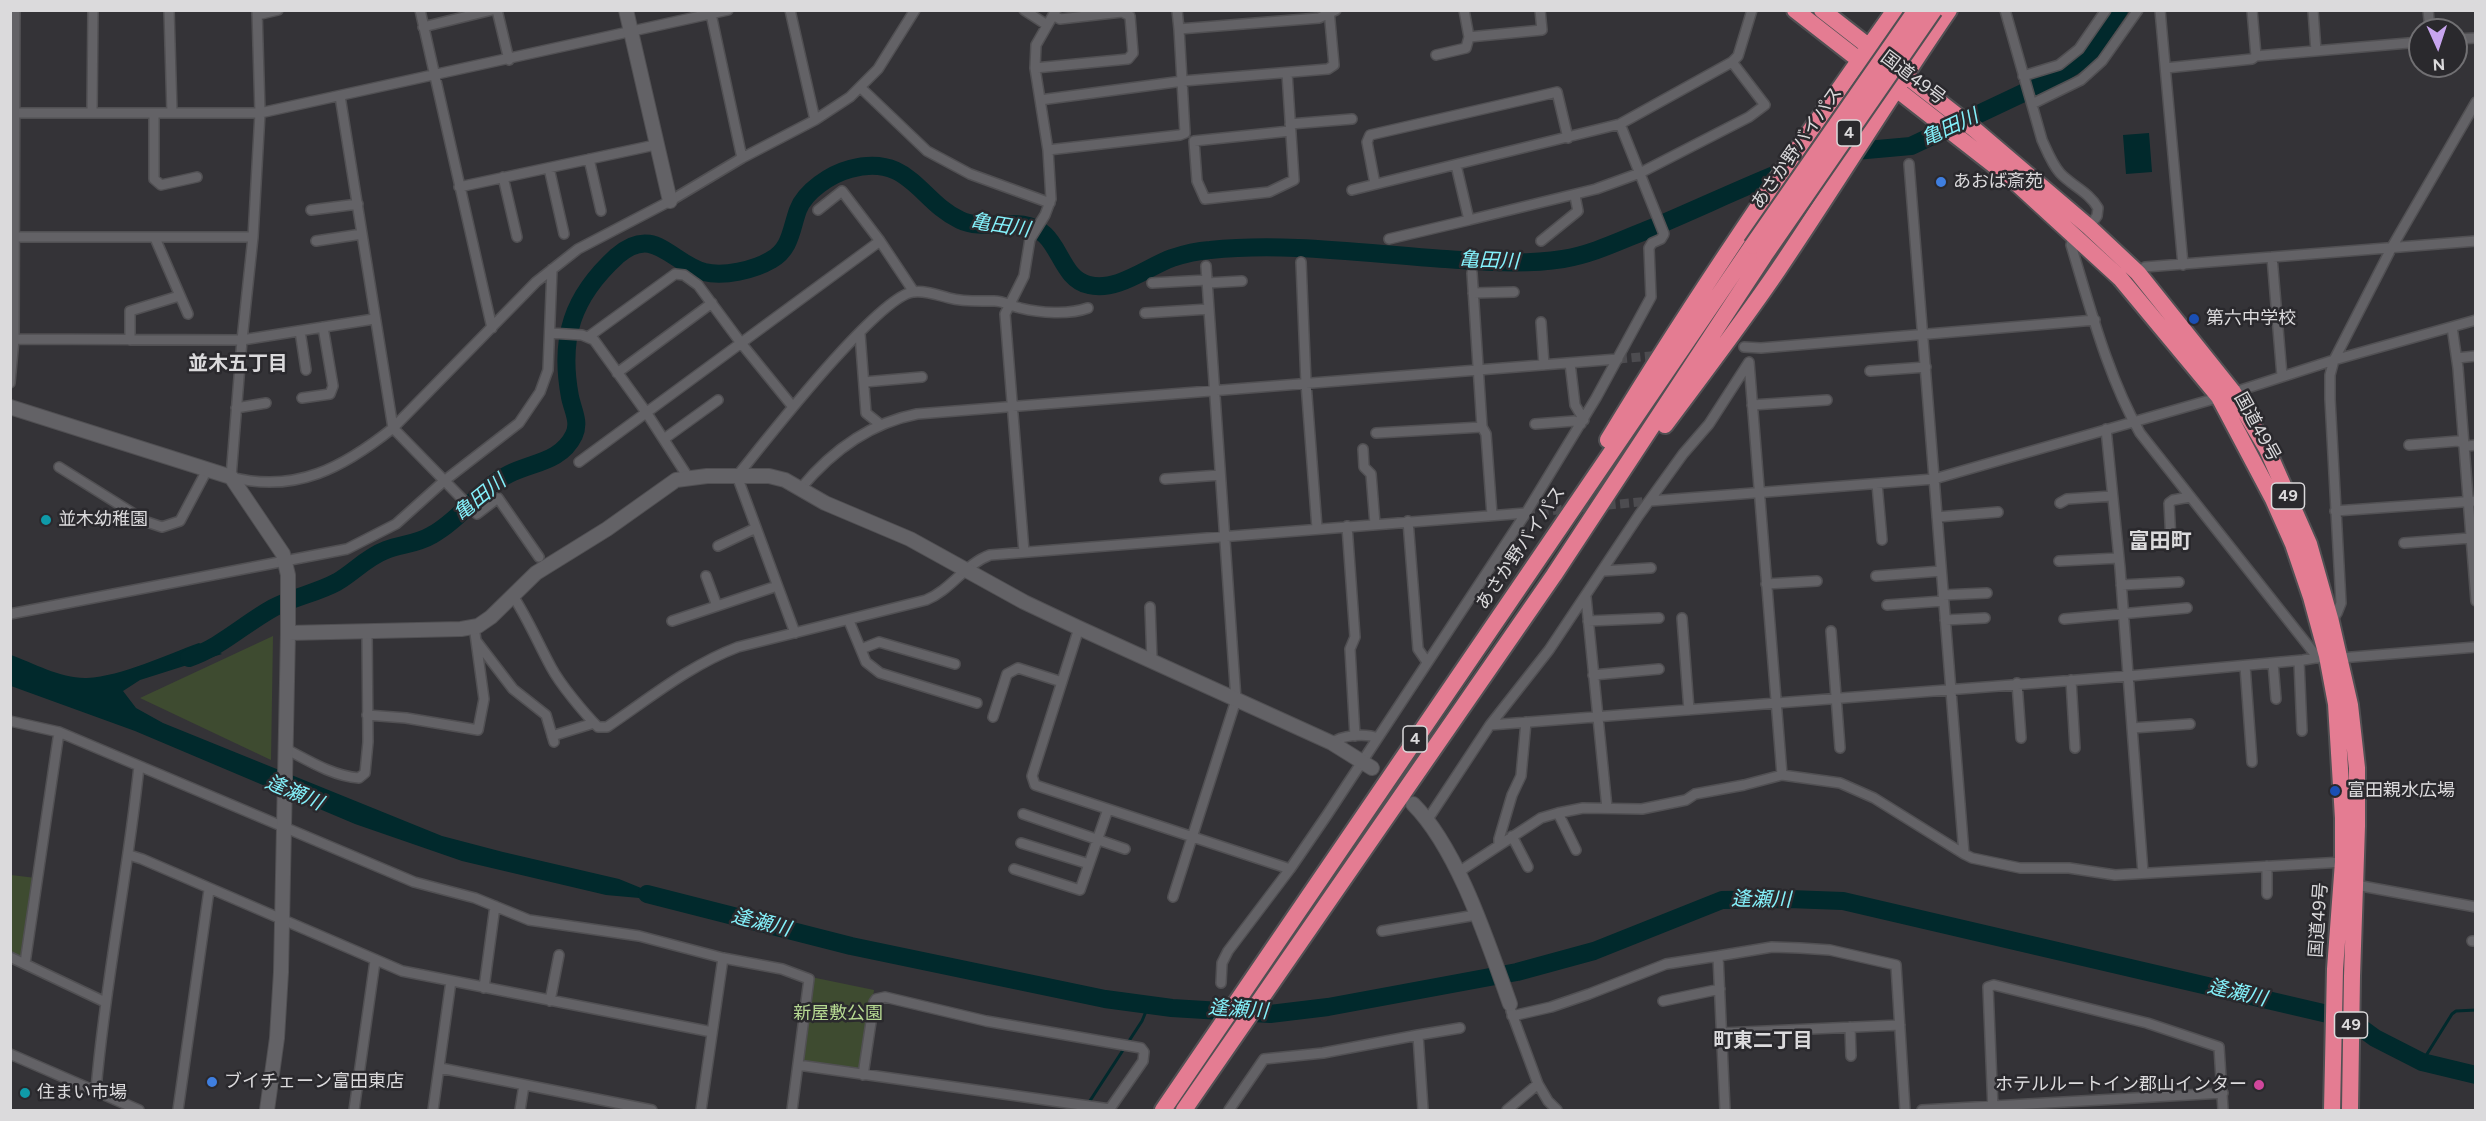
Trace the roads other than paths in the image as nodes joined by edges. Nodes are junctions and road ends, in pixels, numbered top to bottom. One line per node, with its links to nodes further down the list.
1 (15, 10): 59 (street)
2 (93, 10): 58 (street)
3 (169, 10): 61 (street)
4 (278, 10): 30 (street)
5 (420, 10): 34 (street)
6 (492, 10): 34 (street)
7 (497, 10): 43 (street)
8 (626, 10): 36 (street)
9 (728, 10): 32 (street)
10 (790, 10): 64 (street)
11 (915, 10): 53 (street)
12 (1024, 10): 33 (street)
13 (1177, 10): 35 (street)
14 (1464, 10): 37 (street)
15 (1540, 10): 37 (street)
16 (1752, 10): 45 (street)
17 (1795, 10): 44 (highway, 国道49号 / 49)
18 (1822, 10): 39 (highway, 国道49号 / 49)
19 (1896, 10): 39 (highway)
20 (1916, 10): 104 (highway, あさか野バイパス / 4, bridge)
21 (1934, 10): 104 (highway, あさか野バイパス / 4, bridge)
22 (1949, 10): 52 (highway)
23 (2005, 10): 50 (street)
24 (2106, 10): 50 (street)
25 (2138, 10): 57 (street)
26 (2160, 10): 47 (street)
27 (2252, 10): 42 (street)
28 (2313, 10): 40 (street)
29 (1331, 11): 35 (street); 48 (street)
30 (257, 13): 62 (street)
31 (1054, 13): 33 (street); 46 (street)
32 (711, 15): 36 (street); 72 (street)
33 (1047, 25): 46 (street)
34 (423, 27): 49 (street)
35 (1179, 29): 51 (street)
36 (631, 33): 43 (street); 70 (street)
37 (1469, 37): 41 (street)
38 (2408, 43): 40 (street)
39 (1869, 47): 44 (highway); 52 (highway, 国道49号 / 49)
40 (2316, 51): 42 (street)
41 (1436, 55)
42 (2256, 56): 47 (street)
43 (509, 60): 49 (street)
44 (1858, 61): 52 (highway, 国道49号 / 49); 198 (highway)
45 (1732, 63): 65 (street); 77 (street)
46 (1035, 68): 55 (street)
47 (2166, 68): 107 (street)
48 (1287, 73): 51 (street); 66 (street)
49 (435, 76): 54 (street); 81 (street)
50 (2024, 79): 57 (street)
51 (1182, 81): 55 (street); 67 (street)
52 (1900, 81): 91 (highway, 国道49号 / 49); 91 (highway, 国道49号 / 49); 229 (highway)
53 (861, 88): 64 (street); 85 (street)
54 (340, 96): 62 (street); 86 (street)
55 (1040, 100): 71 (street)
56 (2475, 102): 103 (street)
57 (2032, 104): 91 (street)
58 (92, 112): 59 (street); 60 (street)
59 (13, 113): 94 (street)
60 (154, 113): 61 (street); 78 (street)
61 (172, 113): 62 (street)
62 (260, 113): 95 (street)
63 (1352, 119): 66 (street)
64 (815, 120): 72 (street)
65 (1620, 124): 68 (street); 77 (street)
66 (1290, 128): 69 (street); 69 (street)
67 (1185, 133): 69 (street); 71 (street)
68 (1568, 138): 75 (street); 80 (street)
69 (1194, 141)
70 (655, 146): 73 (street); 84 (street)
71 (1048, 150): 85 (street)
72 (742, 158): 84 (street)
73 (589, 159): 76 (street); 89 (street)
74 (1909, 164): 135 (street)
75 (1456, 165): 80 (street); 90 (street)
76 (549, 168): 79 (street); 93 (street)
77 (1640, 173): 83 (street); 145 (street)
78 (197, 177)
79 (503, 177): 81 (street); 96 (street)
80 (1375, 184): 82 (street)
81 (459, 187): 131 (street)
82 (1352, 190)
83 (1575, 196): 90 (street); 101 (street)
84 (670, 201): 109 (street)
85 (1050, 203): 120 (street)
86 (358, 204): 87 (street); 92 (street)
87 (311, 210)
88 (818, 210): 100 (street)
89 (601, 212)
90 (1469, 220): 98 (street)
91 (2081, 230): 111 (highway, 国道49号 / 49); 126 (street); 161 (highway, 国道49号 / 49)
92 (362, 234): 99 (street); 125 (street)
93 (564, 234)
94 (14, 237): 97 (street); 137 (street)
95 (253, 237): 97 (street); 139 (street)
96 (517, 237)
97 (154, 238): 118 (street)
98 (1389, 239)
99 (316, 241)
100 (880, 241): 115 (street); 140 (street)
101 (1541, 241)
102 (2475, 241): 103 (street)
103 (2392, 247): 105 (street); 146 (street)
104 (1758, 251): 198 (highway, あさか野バイパス / 4); 229 (highway, あさか野バイパス / 4)
105 (2272, 257): 107 (street); 155 (street)
106 (1301, 262): 159 (street)
107 (2182, 264): 111 (street)
108 (1206, 266): 112 (street)
109 (552, 269): 131 (street); 133 (street)
110 (1472, 273): 117 (street)
111 (2138, 273): 161 (highway, 国道49号 / 49)
112 (1207, 281): 113 (street); 114 (street); 122 (street)
113 (1242, 281)
114 (1152, 283)
115 (914, 292): 120 (street); 134 (street)
116 (1514, 292): 117 (street)
117 (1473, 293): 152 (street)
118 (179, 296): 124 (street); 138 (street)
119 (712, 303): 136 (street); 140 (street); 154 (street)
120 (1008, 304): 121 (street); 169 (street)
121 (1088, 308)
122 (1209, 309): 123 (street); 160 (street)
123 (1145, 313)
124 (188, 314)
125 (374, 319): 129 (street); 177 (street)
126 (2094, 320): 135 (street); 172 (street)
127 (2475, 320): 130 (street)
128 (1541, 322): 149 (street)
129 (323, 327): 132 (street); 162 (street)
130 (2452, 327): 144 (street); 146 (street)
131 (492, 328): 177 (street)
132 (300, 331): 139 (street); 151 (street)
133 (550, 333): 136 (street); 194 (street)
134 (860, 334): 157 (street); 168 (street)
135 (1923, 334): 142 (street); 150 (street)
136 (585, 336): 154 (street)
137 (14, 339): 138 (street); 158 (street)
138 (130, 340): 139 (street)
139 (242, 340): 170 (street)
140 (741, 343): 168 (street); 171 (street)
141 (1744, 347): 142 (street)
142 (1761, 348): 147 (street)
143 (2475, 356): 144 (street)
144 (2457, 358): 181 (street)
145 (1618, 359): 148 (street); 173 (street)
146 (2334, 360): 155 (street); 204 (street)
147 (1749, 362): 166 (street); 201 (street)
148 (1570, 363): 149 (street); 173 (street)
149 (1544, 365): 152 (street)
150 (1926, 367): 153 (street); 193 (street)
151 (306, 370)
152 (1479, 370): 159 (street); 176 (street)
153 (1870, 371)
154 (617, 373): 171 (street)
155 (2282, 376): 161 (street)
156 (922, 377): 157 (street)
157 (864, 382): 175 (street)
158 (10, 383)
159 (1306, 383): 160 (street); 213 (street)
160 (1214, 392): 169 (street); 188 (street)
161 (2226, 395): 172 (street); 256 (highway, 国道49号 / 49); 265 (highway, 国道49号 / 49)
162 (302, 398)
163 (718, 400): 180 (street)
164 (1827, 400): 166 (street)
165 (266, 403): 170 (street)
166 (1752, 405): 197 (street)
167 (10, 407): 187 (street)
168 (793, 407): 189 (street)
169 (1012, 407): 175 (street); 220 (street)
170 (236, 408): 190 (street)
171 (646, 412): 180 (street); 185 (street)
172 (2133, 421): 178 (street); 200 (street)
173 (1582, 422): 174 (street); 206 (street)
174 (1535, 424)
175 (881, 425): 196 (street)
176 (1482, 427): 179 (street); 207 (street)
177 (393, 428): 190 (street); 194 (street)
178 (2106, 429): 193 (street); 199 (street)
179 (1376, 434)
180 (664, 440): 191 (street)
181 (2463, 443): 182 (street); 183 (street); 202 (street)
182 (2409, 445)
183 (2475, 445)
184 (1362, 449): 210 (street)
185 (579, 462)
186 (59, 466): 187 (street)
187 (207, 470): 190 (street)
188 (1220, 475): 192 (street); 214 (street)
189 (737, 476): 191 (street); 196 (street); 212 (street)
190 (231, 477): 225 (street)
191 (688, 477): 238 (street)
192 (1165, 479)
193 (1934, 479): 195 (street); 208 (street)
194 (444, 482): 221 (street); 225 (street)
195 (1877, 484): 197 (street); 216 (street)
196 (801, 488): 226 (street)
197 (1759, 493): 201 (street); 234 (street)
198 (1581, 495): 382 (highway, あさか野バイパス / 4)
199 (2112, 496): 203 (street); 222 (street)
200 (2190, 497): 217 (street); 265 (street)
201 (1650, 501): 227 (street)
202 (2471, 501): 204 (street); 215 (street)
203 (2060, 503)
204 (2335, 511): 256 (street)
205 (1998, 512): 208 (street)
206 (1526, 513): 207 (street); 268 (street)
207 (1492, 515): 209 (street)
208 (1937, 517): 228 (street)
209 (1408, 521): 210 (street); 268 (street)
210 (1375, 524): 211 (street)
211 (1347, 526): 213 (street); 296 (street)
212 (756, 528): 219 (street); 236 (street)
213 (1317, 528): 214 (street)
214 (1225, 536): 220 (street); 281 (street)
215 (2470, 538): 218 (street); 241 (street)
216 (1882, 540)
217 (2171, 542)
218 (2404, 543)
219 (718, 546)
220 (1024, 552): 226 (street)
221 (539, 557)
222 (2119, 558): 223 (street); 235 (street)
223 (2059, 561)
224 (1651, 568): 227 (street)
225 (287, 569): 247 (street); 260 (street)
226 (967, 570): 254 (street); 257 (street)
227 (1603, 570): 239 (street)
228 (1941, 571): 231 (street); 240 (street)
229 (1554, 575): 383 (highway, あさか野バイパス / 4)
230 (706, 576): 243 (street)
231 (1876, 576)
232 (1817, 581): 234 (street)
233 (2179, 582): 235 (street)
234 (1766, 584): 283 (street)
235 (2121, 585): 246 (street)
236 (777, 586): 243 (street); 262 (street)
237 (1987, 593): 240 (street)
238 (513, 596): 261 (street); 290 (street)
239 (1586, 597): 255 (street); 292 (street)
240 (1943, 598): 242 (street); 252 (street)
241 (2475, 601)
242 (1887, 605)
243 (717, 606): 253 (street)
244 (1150, 608): 267 (street)
245 (2187, 608): 246 (street)
246 (2124, 613): 251 (street); 274 (street)
247 (10, 614)
248 (1659, 618): 255 (street)
249 (1682, 618): 284 (street)
250 (1985, 618): 252 (street)
251 (2064, 619)
252 (1945, 620): 278 (street)
253 (672, 621)
254 (849, 621): 262 (street); 264 (street)
255 (1588, 621): 273 (street)
256 (2331, 622): 265 (highway, 国道49号 / 49)
257 (1079, 628): 267 (street); 276 (street)
258 (1831, 631): 279 (street)
259 (368, 632): 260 (street); 261 (street); 285 (street)
260 (288, 633): 302 (street)
261 (475, 633): 285 (street); 290 (street)
262 (795, 633): 290 (street)
263 (2475, 647): 265 (street)
264 (861, 649): 270 (street); 282 (street)
265 (2328, 657): 266 (street); 323 (highway, 国道49号 / 49); 331 (highway, 国道49号 / 49)
266 (2299, 661): 269 (street); 294 (street)
267 (1152, 662): 281 (street)
268 (1427, 662): 297 (street)
269 (2273, 663): 271 (street); 280 (street)
270 (955, 664)
271 (2245, 666): 274 (street); 303 (street)
272 (1659, 669): 273 (street)
273 (1593, 675): 287 (street)
274 (2129, 676): 275 (street); 293 (street)
275 (2071, 680): 277 (street); 301 (street)
276 (1062, 682): 286 (street); 309 (street)
277 (2017, 683): 278 (street); 298 (street)
278 (1950, 689): 279 (street); 321 (street)
279 (1837, 698): 283 (street); 300 (street)
280 (2276, 699)
281 (1236, 700): 299 (street); 314 (street)
282 (977, 703)
283 (1775, 703): 284 (street); 306 (street)
284 (1689, 710): 287 (street)
285 (367, 715): 302 (street)
286 (993, 717)
287 (1597, 717): 289 (street); 308 (street)
288 (10, 721): 295 (street)
289 (1526, 722): 292 (street); 318 (street)
290 (594, 723)
291 (2190, 724): 293 (street)
292 (1490, 725): 312 (street)
293 (2132, 728): 330 (street)
294 (2302, 731)
295 (59, 732): 305 (street); 345 (street)
296 (1355, 736): 297 (street); 299 (street)
297 (1377, 738): 304 (street)
298 (2020, 738)
299 (1332, 743): 304 (street)
300 (1840, 748)
301 (2075, 748)
302 (286, 749): 313 (street)
303 (2252, 762)
304 (1367, 764): 328 (street)
305 (139, 766): 313 (street); 322 (street)
306 (1782, 775): 308 (street); 321 (street)
307 (1413, 804): 312 (street)
308 (1607, 808): 310 (street)
309 (1108, 809): 314 (street); 316 (street)
310 (1558, 813): 315 (street); 320 (street)
311 (1023, 814): 316 (street)
312 (1428, 819): 329 (street)
313 (284, 826): 335 (street); 338 (street)
314 (1193, 836): 328 (street); 334 (street)
315 (1512, 836): 318 (street); 325 (street)
316 (1097, 840): 319 (street); 324 (street)
317 (1021, 843): 324 (street)
318 (1499, 845): 329 (street)
319 (1125, 849)
320 (1576, 850)
321 (1964, 854): 330 (street)
322 (129, 855): 332 (street); 352 (street)
323 (2343, 862): 326 (street); 392 (highway, 国道49号 / 49)
324 (1089, 864): 327 (street)
325 (1528, 867)
326 (2267, 867): 330 (street); 333 (street)
327 (1014, 869)
328 (1290, 869): 347 (street)
329 (1457, 873): 337 (street)
330 (2143, 873)
331 (2356, 885): 336 (street); 393 (highway, 国道49号 / 49)
332 (209, 890): 338 (street); 373 (street)
333 (2267, 894)
334 (1173, 897)
335 (495, 906): 343 (street); 348 (street)
336 (2475, 907)
337 (1476, 915): 339 (street); 353 (street)
338 (282, 919): 344 (street); 374 (street)
339 (1382, 931)
340 (559, 955): 350 (street)
341 (1718, 956): 349 (street); 353 (street); 354 (street)
342 (10, 957): 345 (street)
343 (723, 958): 357 (street); 362 (street)
344 (375, 961): 346 (street); 375 (street)
345 (25, 963): 352 (street)
346 (452, 981): 348 (street); 363 (street)
347 (1221, 982)
348 (484, 988): 350 (street)
349 (1720, 989): 351 (street); 358 (street)
350 (550, 1001): 357 (street)
351 (1663, 1001)
352 (105, 1002): 367 (street)
353 (1511, 1010): 365 (street)
354 (1900, 1025): 355 (street); 388 (street)
355 (1850, 1027): 358 (street); 360 (street)
356 (1460, 1028): 359 (street)
357 (712, 1032): 379 (street)
358 (1722, 1033): 387 (street)
359 (1418, 1035): 384 (street); 385 (street)
360 (1851, 1056)
361 (11, 1057): 367 (street)
362 (798, 1065): 364 (street); 380 (street)
363 (440, 1068): 366 (street); 376 (street)
364 (863, 1075): 381 (street); 381 (street)
365 (1538, 1084): 371 (street); 386 (street)
366 (524, 1085): 369 (street); 377 (street)
367 (96, 1090): 372 (street)
368 (2223, 1093): 370 (street); 370 (street); 391 (street)
369 (606, 1106): 378 (street)
370 (1993, 1108): 390 (street)
371 (1511, 1109)
372 (139, 1110)
373 (178, 1110)
374 (267, 1110)
375 (354, 1110)
376 (433, 1110)
377 (520, 1110)
378 (652, 1110)
379 (702, 1110)
380 (792, 1110)
381 (1109, 1110)
382 (1163, 1110)
383 (1184, 1110)
384 (1229, 1110)
385 (1423, 1110)
386 (1557, 1110)
387 (1725, 1110)
388 (1905, 1110)
389 (1922, 1110): 390 (street)
390 (1951, 1110)
391 (2223, 1110)
392 (2332, 1110)
393 (2350, 1110)

